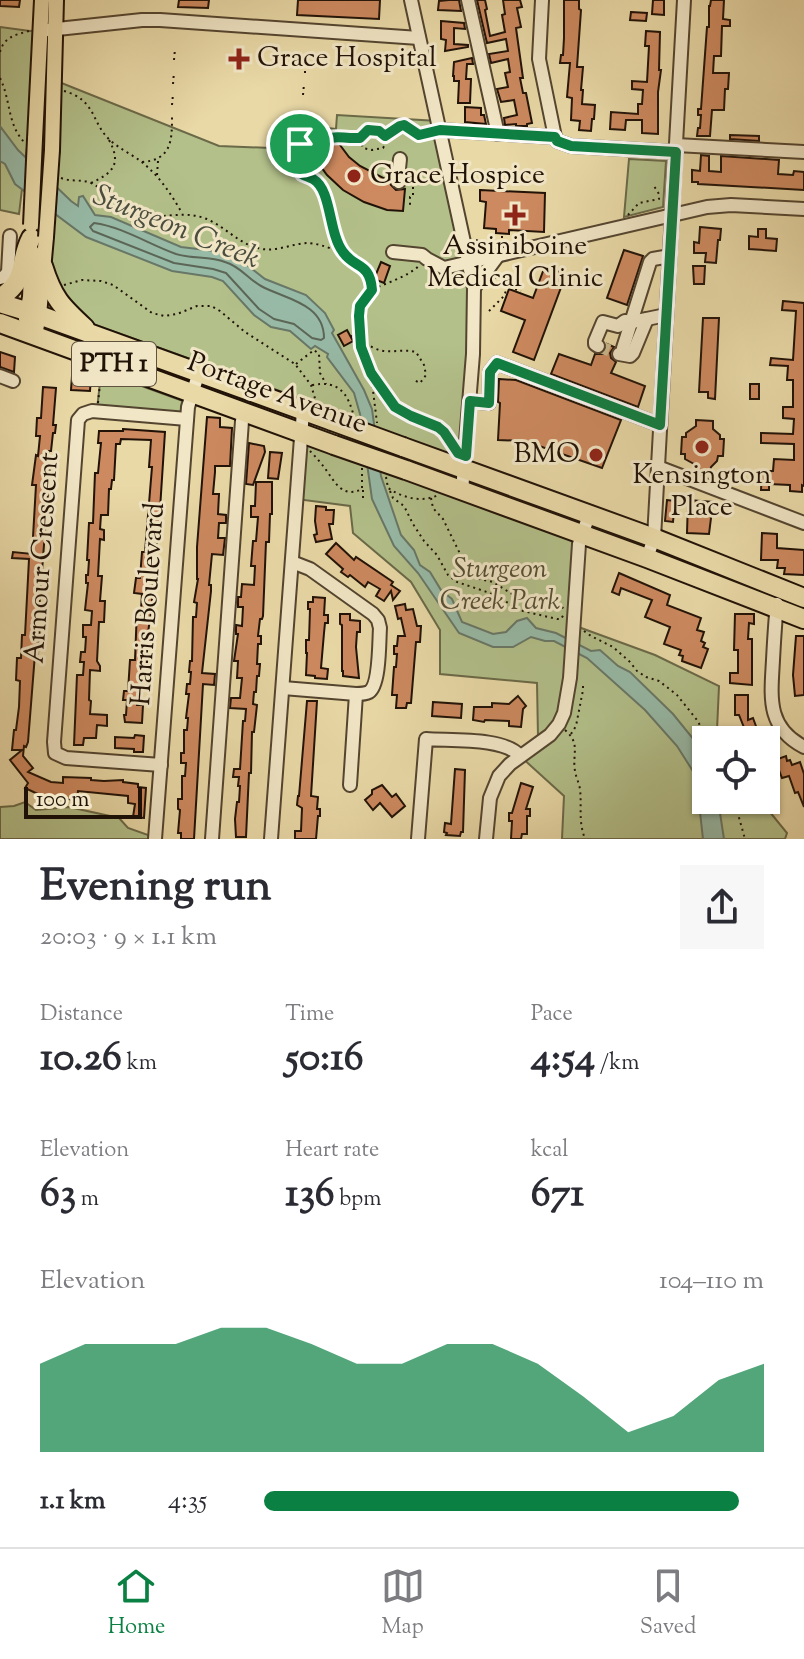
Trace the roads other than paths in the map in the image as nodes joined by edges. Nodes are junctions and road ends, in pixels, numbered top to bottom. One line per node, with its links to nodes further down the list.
1 (42, 0): 7 (main road)
2 (56, 0): 7 (main road)
3 (411, 0): 8 (street)
4 (468, 0): 10 (street)
5 (542, 0): 11 (street)
6 (684, 0): 12 (street)
7 (42, 30): 8 (street); 18 (main road, bridge); 18 (main road, bridge)
8 (419, 38): 9 (street)
9 (440, 130): 10 (street); 23 (street)
10 (498, 134): 11 (street)
11 (555, 137): 12 (street)
12 (676, 148): 13 (street); 17 (street)
13 (804, 152)
14 (400, 159): 15 (street)
15 (399, 180)
16 (804, 209): 17 (street)
17 (672, 216): 20 (street); 22 (street)
18 (36, 233): 24 (main road); 27 (highway); 28 (main road)
19 (10, 236): 25 (street)
20 (498, 250): 23 (street); 26 (street)
21 (393, 252): 23 (street)
22 (670, 256): 29 (street); 31 (street)
23 (469, 264): 26 (street)
24 (43, 266): 28 (main road); 34 (highway)
25 (0, 278)
26 (474, 288): 39 (street)
27 (0, 301): 28 (highway, Portage Avenue / PTH 1)
28 (33, 313): 33 (main road); 34 (highway, Portage Avenue / PTH 1)
29 (666, 315): 30 (street); 43 (street)
30 (647, 319): 31 (street); 31 (street)
31 (632, 322): 35 (street)
32 (0, 323): 33 (highway, Portage Avenue / PTH 1)
33 (30, 333): 38 (highway, Portage Avenue / PTH 1)
34 (96, 337): 38 (highway, Portage Avenue / PTH 1)
35 (598, 346)
36 (0, 376): 37 (street)
37 (13, 381)
38 (195, 384): 40 (highway, Portage Avenue / PTH 1); 41 (highway, Portage Avenue / PTH 1); 42 (street, Harris Boulevard)
39 (470, 401): 43 (street); 45 (street)
40 (310, 407): 44 (street); 45 (highway, Portage Avenue / PTH 1, bridge)
41 (245, 412): 44 (highway, Portage Avenue / PTH 1); 65 (street)
42 (187, 419): 62 (street, Harris Boulevard); 62 (street, Armour Crescent)
43 (660, 425): 46 (street)
44 (302, 433): 47 (highway, Portage Avenue / PTH 1, bridge); 53 (street)
45 (465, 463): 47 (street); 48 (highway, Portage Avenue / PTH 1)
46 (658, 467): 49 (street); 51 (street)
47 (462, 491): 50 (highway, Portage Avenue / PTH 1)
48 (589, 515): 50 (street); 51 (highway, Portage Avenue / PTH 1)
49 (804, 523)
50 (583, 535): 52 (highway, Portage Avenue / PTH 1); 61 (street)
51 (654, 538): 52 (street); 54 (highway, Portage Avenue / PTH 1)
52 (647, 558): 56 (highway, Portage Avenue / PTH 1)
53 (292, 562): 58 (street); 59 (street)
54 (778, 587): 55 (highway, Portage Avenue / PTH 1); 56 (street)
55 (804, 598)
56 (776, 607): 57 (highway, Portage Avenue / PTH 1); 60 (street)
57 (804, 619)
58 (283, 688): 59 (street); 66 (street)
59 (356, 694): 63 (street)
60 (804, 747)
61 (520, 756): 67 (street); 68 (street)
62 (161, 765): 64 (street, Harris Boulevard)
63 (350, 785)
64 (155, 839)
65 (212, 839)
66 (271, 839)
67 (418, 839)
68 (486, 839)

